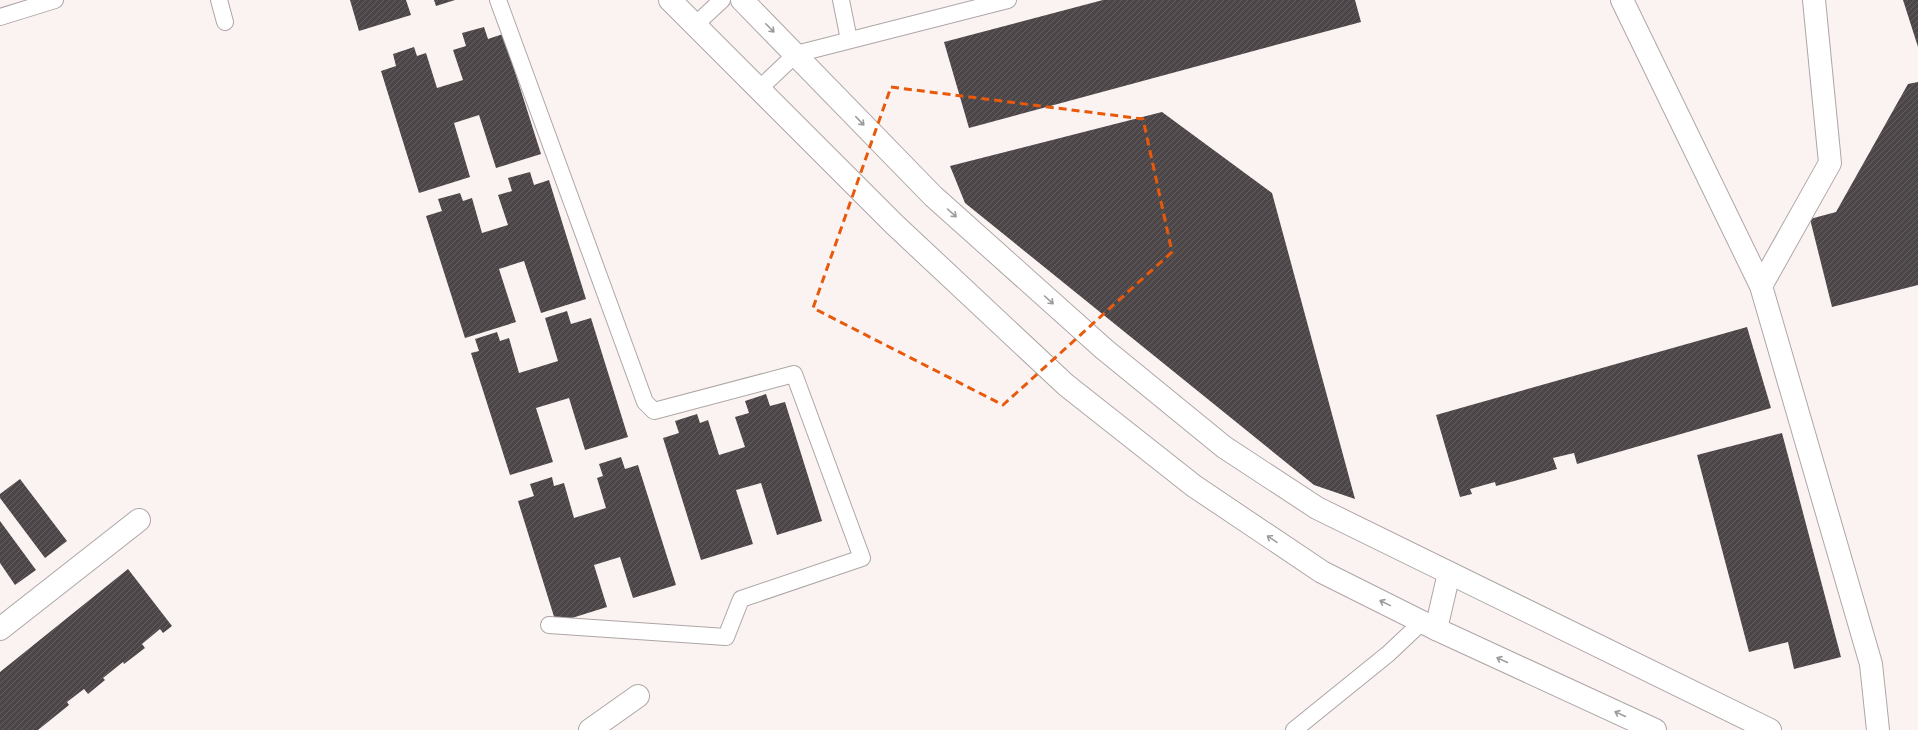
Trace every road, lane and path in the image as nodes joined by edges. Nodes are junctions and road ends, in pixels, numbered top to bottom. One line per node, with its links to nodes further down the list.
1 (55, 0): 11 (lane)
2 (219, 0): 12 (lane)
3 (498, 0): 20 (lane)
4 (670, 0): 13 (main road)
5 (722, 0): 13 (lane)
6 (742, 0): 15 (main road, one-way to 15)
7 (843, 0): 14 (lane)
8 (1008, 0): 14 (lane)
9 (1622, 0): 17 (main road)
10 (1814, 0): 17 (main road)
11 (0, 17)
12 (225, 22)
13 (695, 25): 16 (main road)
14 (849, 40): 15 (lane)
15 (796, 54): 16 (lane); 19 (main road, one-way to 19)
16 (759, 89): 21 (main road, one-way to 16)
17 (1761, 286): 28 (main road)
18 (139, 520): 22 (main road)
19 (1449, 573): 21 (main road); 27 (main road)
20 (549, 625)
21 (1429, 626): 25 (lane); 26 (main road, one-way to 21)
22 (0, 629)
23 (638, 696): 24 (main road)
24 (600, 727)
25 (1294, 730)
26 (1655, 730)
27 (1770, 730)
28 (1878, 730)

